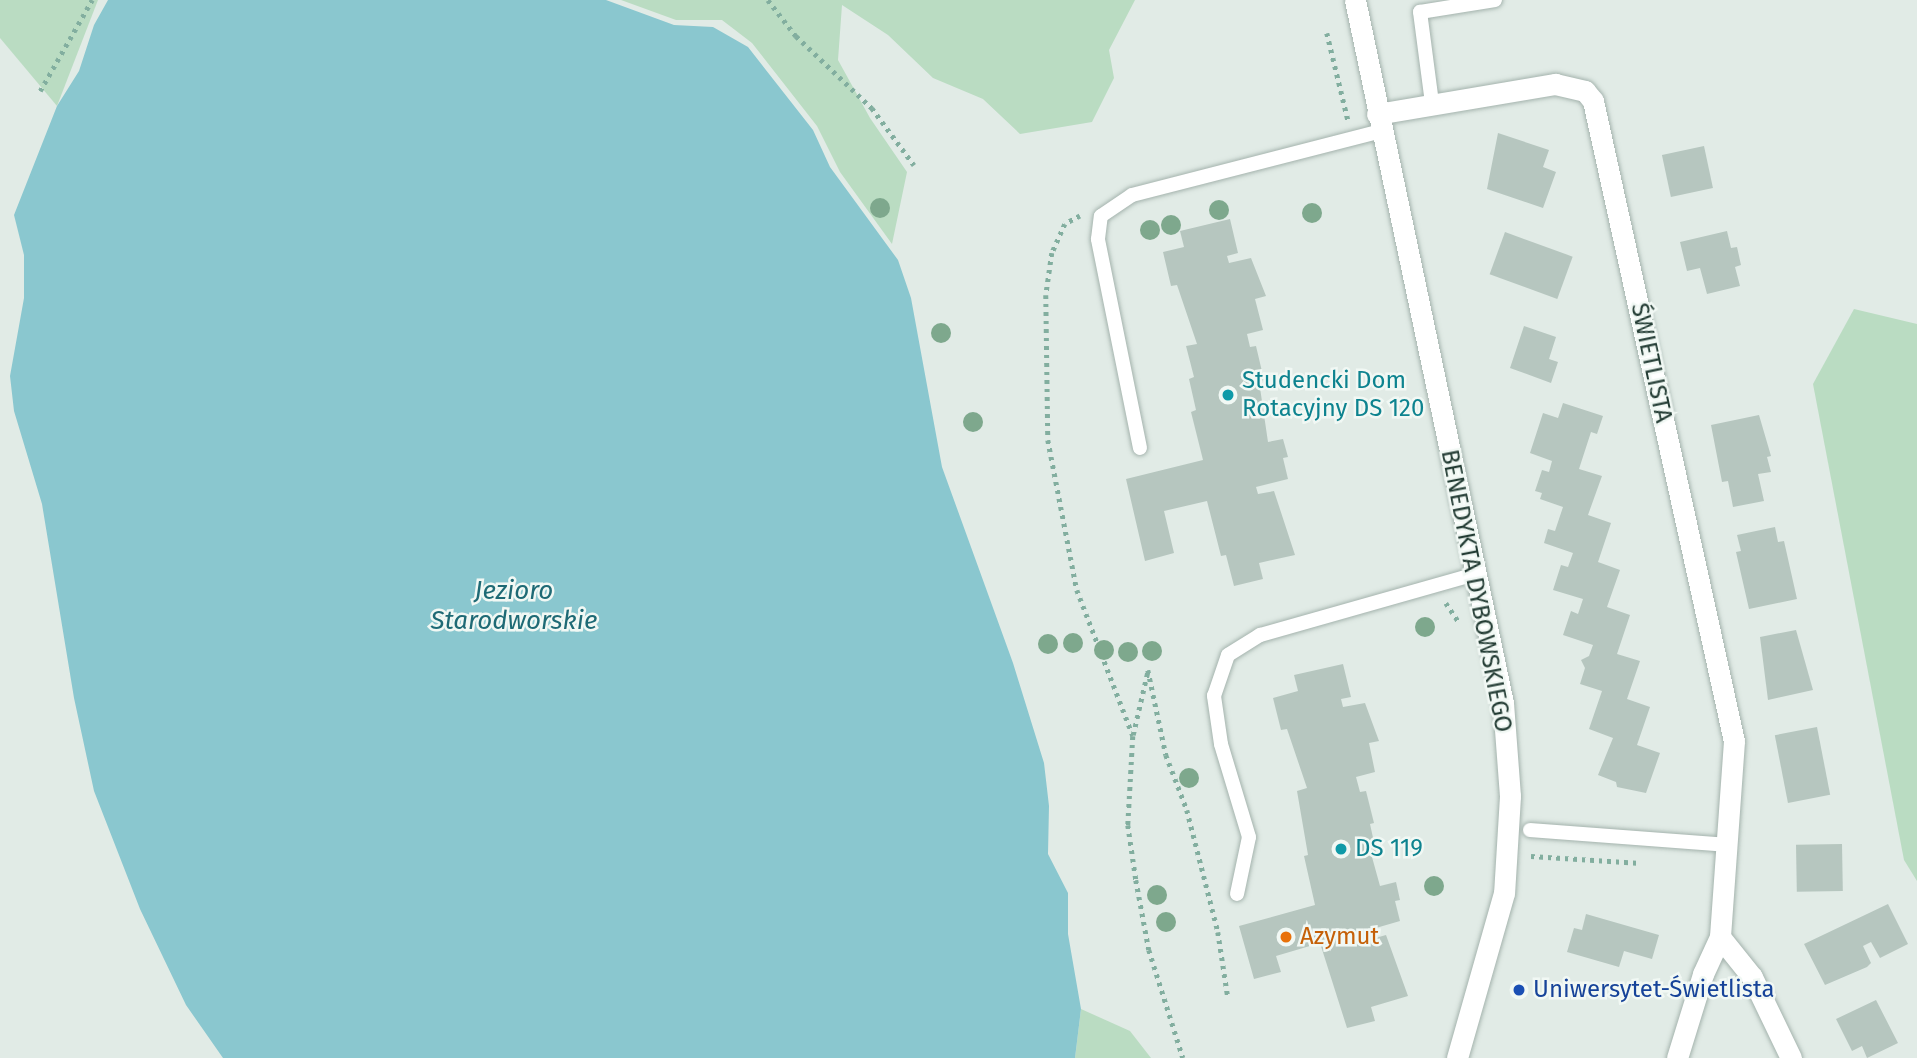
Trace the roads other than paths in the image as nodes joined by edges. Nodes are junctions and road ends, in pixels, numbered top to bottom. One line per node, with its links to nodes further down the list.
1 (1354, 0): 4 (street, BENEDYKTA DYBOWSKIEGO)
2 (1495, 0): 3 (lane)
3 (1432, 103): 4 (street, ŚWIETLISTA); 8 (street, ŚWIETLISTA)
4 (1379, 122): 5 (lane); 6 (street, BENEDYKTA DYBOWSKIEGO)
5 (1140, 448)
6 (1475, 574): 9 (lane); 11 (street, BENEDYKTA DYBOWSKIEGO)
7 (1530, 831): 8 (lane)
8 (1728, 845): 10 (street, ŚWIETLISTA)
9 (1237, 894)
10 (1720, 937): 12 (street, ŚWIETLISTA); 13 (street)
11 (1457, 1058)
12 (1677, 1058)
13 (1791, 1058)

